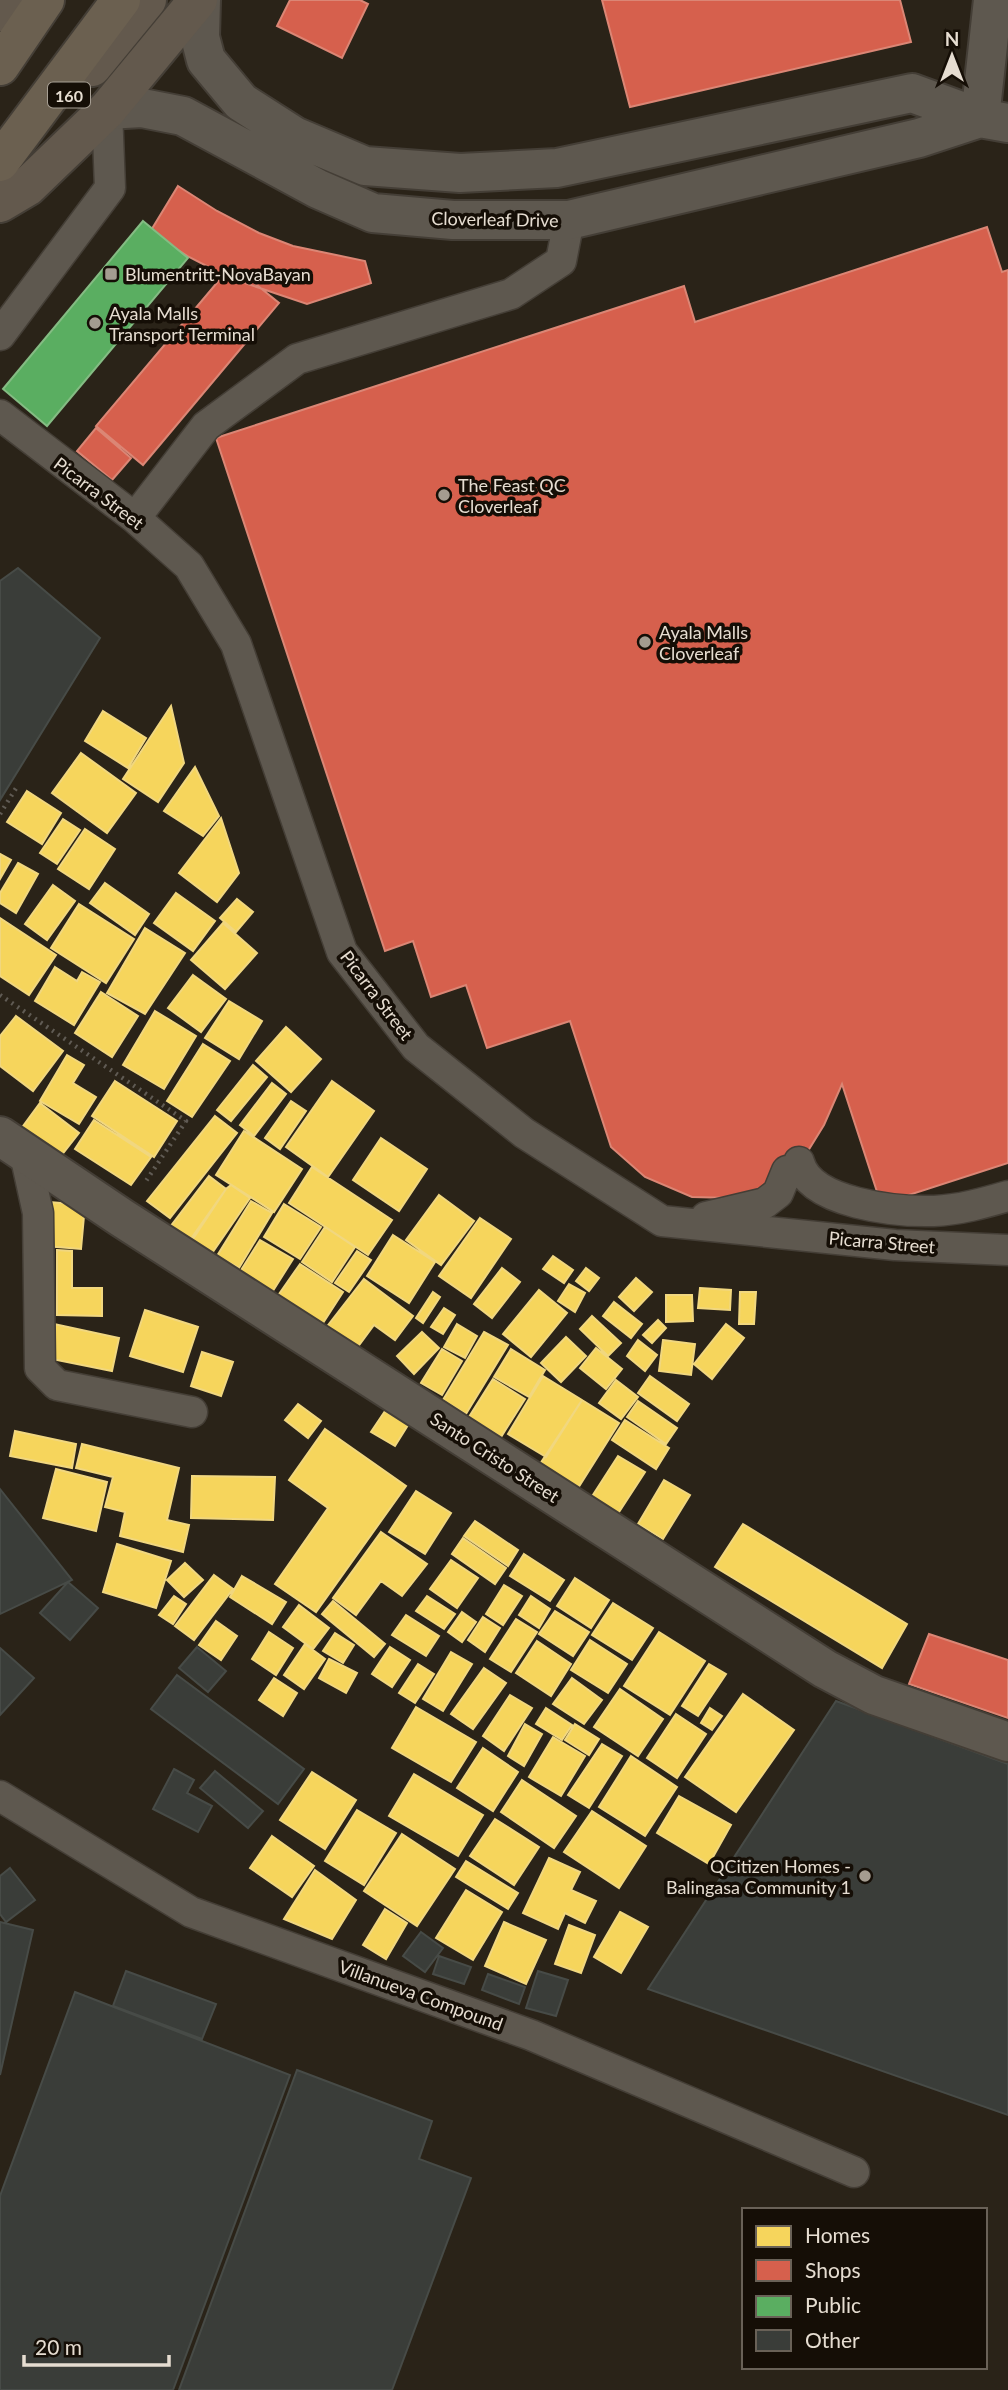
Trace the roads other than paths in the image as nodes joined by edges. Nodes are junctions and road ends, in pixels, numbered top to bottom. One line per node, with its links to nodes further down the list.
1 (9, 0): 7 (main road)
2 (45, 0): 8 (highway)
3 (121, 0): 11 (highway)
4 (147, 0): 12 (main road, 160)
5 (200, 0): 9 (main road, 160); 10 (street)
6 (993, 0): 10 (street)
7 (0, 12)
8 (0, 66)
9 (107, 110): 13 (main road, 160); 14 (street, Cloverleaf Drive); 15 (lane)
10 (994, 120): 14 (street, Cloverleaf Drive)
11 (0, 162)
12 (0, 196)
13 (0, 203)
14 (569, 220): 17 (lane)
15 (0, 335)
16 (0, 415): 17 (lane, Picarra Street)
17 (135, 518): 20 (lane, Picarra Street)
18 (12, 1145): 22 (lane); 23 (street, Santo Cristo Street)
19 (1007, 1202): 20 (lane)
20 (662, 1220): 21 (lane, Picarra Street)
21 (1008, 1251)
22 (192, 1412)
23 (1008, 1742)
24 (0, 1796): 25 (lane, Villanueva Compound)
25 (854, 2172)

